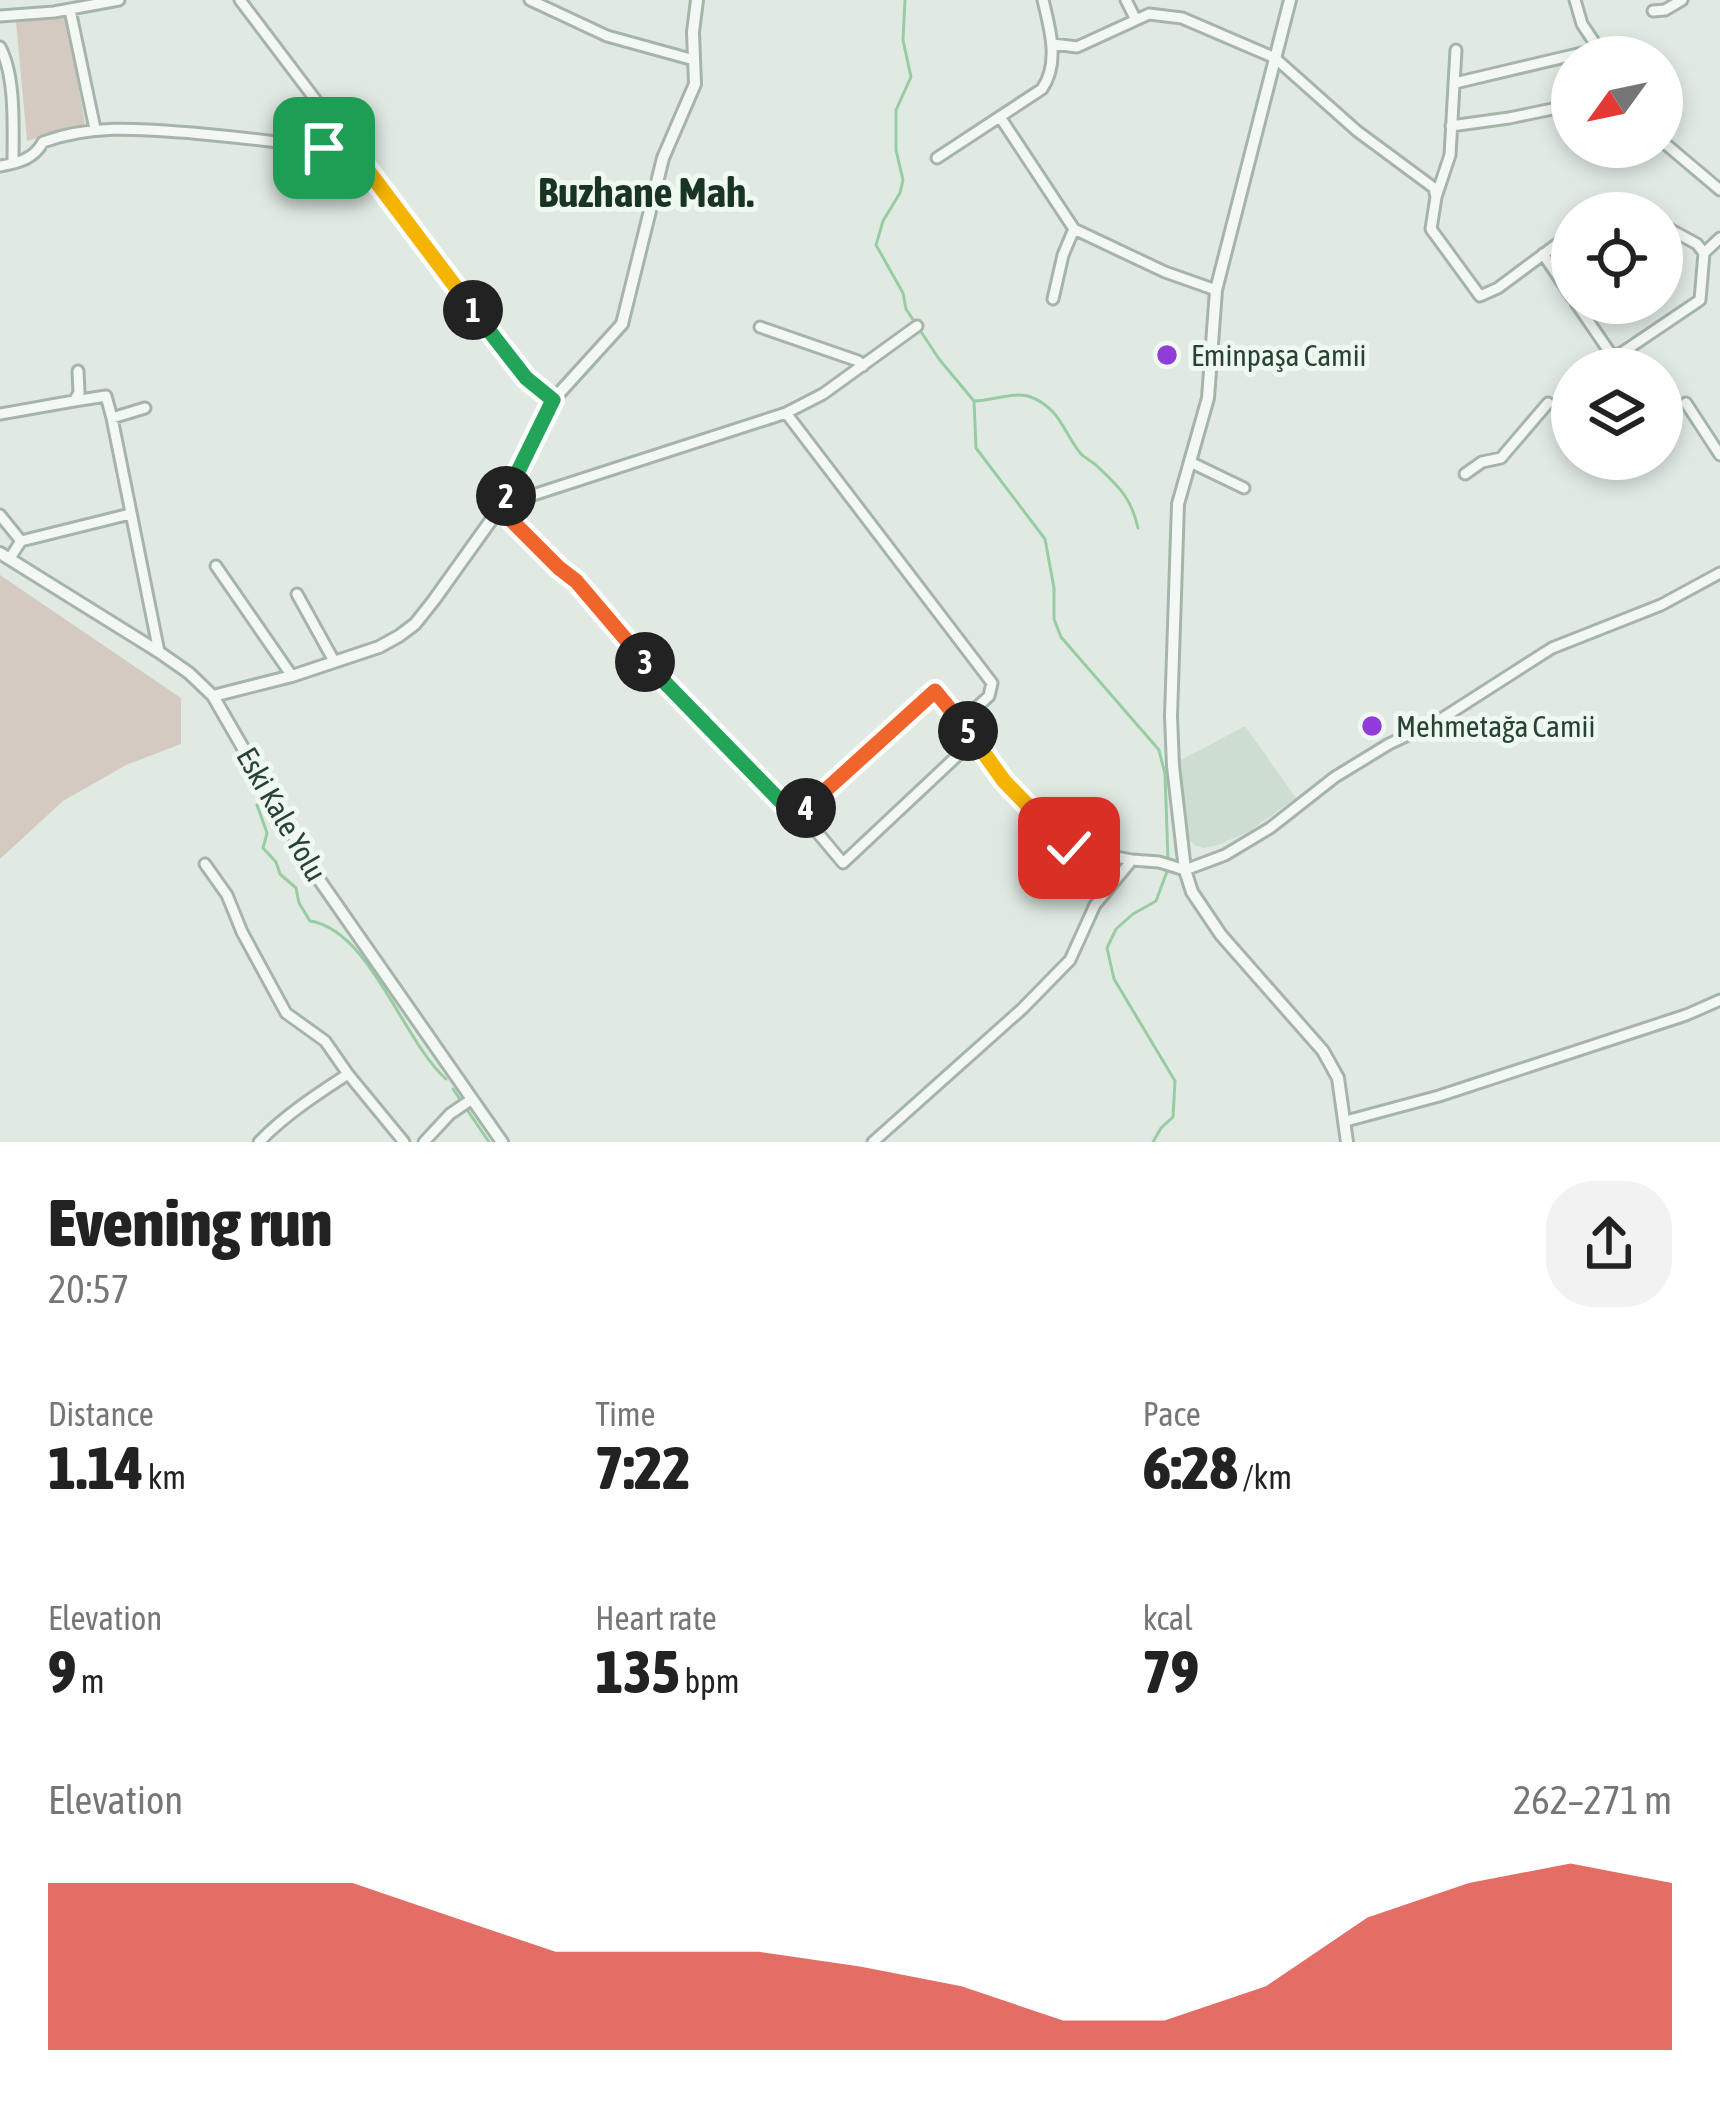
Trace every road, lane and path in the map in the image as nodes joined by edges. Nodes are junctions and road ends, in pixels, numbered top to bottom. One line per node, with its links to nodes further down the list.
1 (41, 0): 13 (street)
2 (118, 0): 11 (street)
3 (240, 0): 28 (street)
4 (530, 0): 21 (street)
5 (697, 0): 21 (street)
6 (1043, 0): 17 (street)
7 (1126, 0): 15 (street)
8 (1290, 0): 20 (street)
9 (1575, 0): 16 (street)
10 (1682, 0): 12 (street)
11 (70, 10): 13 (street); 27 (street)
12 (1653, 11)
13 (44, 13): 14 (street)
14 (0, 16)
15 (1136, 20): 17 (street); 20 (street)
16 (1590, 36)
17 (1054, 44): 25 (street)
18 (0, 46): 33 (street)
19 (1456, 50): 23 (street)
20 (1275, 58): 36 (street); 44 (street)
21 (694, 60): 51 (street)
22 (1551, 63): 23 (street)
23 (1455, 83): 26 (street)
24 (1551, 109): 26 (street)
25 (1000, 117): 30 (street); 37 (street)
26 (1451, 126): 36 (street)
27 (95, 129): 29 (street); 33 (street)
28 (340, 134): 29 (street); 32 (street)
29 (324, 148): 32 (street)
30 (937, 158)
31 (1683, 159): 35 (street)
32 (360, 160): 51 (street)
33 (13, 164): 34 (street)
34 (0, 166)
35 (1720, 190)
36 (1436, 197): 42 (street)
37 (1074, 229): 44 (street); 45 (street)
38 (1683, 237): 41 (street)
39 (1720, 238): 41 (street)
40 (1551, 248): 42 (street)
41 (1704, 253): 48 (street)
42 (1543, 254): 43 (street)
43 (1551, 266)
44 (1216, 290): 60 (street)
45 (1053, 299)
46 (760, 326): 49 (street)
47 (917, 326): 49 (street)
48 (1626, 348)
49 (862, 366): 56 (street)
50 (78, 370): 52 (street)
51 (553, 400): 63 (street)
52 (74, 401): 57 (street); 58 (street)
53 (1548, 403): 61 (street)
54 (1686, 403): 59 (street)
55 (145, 408): 58 (street)
56 (786, 413): 63 (street); 75 (street)
57 (0, 414)
58 (112, 418): 64 (street)
59 (1720, 455)
60 (1190, 462): 62 (street); 80 (street)
61 (1465, 474)
62 (1244, 488)
63 (500, 509): 72 (street); 77 (street)
64 (130, 514): 66 (street); 71 (street)
65 (0, 515): 66 (street)
66 (20, 541): 67 (street)
67 (5, 555): 71 (street, Eski Kale Yolu)
68 (216, 566): 73 (street)
69 (1720, 573): 80 (street)
70 (297, 594): 72 (street)
71 (159, 652): 74 (street, Eski Kale Yolu)
72 (334, 661): 73 (street)
73 (292, 676): 74 (street)
74 (213, 696): 83 (street, Eski Kale Yolu)
75 (961, 722): 76 (street); 77 (street)
76 (974, 740): 77 (street); 78 (street)
77 (801, 813)
78 (1132, 860): 80 (street); 89 (street)
79 (205, 864): 82 (street)
80 (1181, 868): 84 (street)
81 (1720, 1000): 84 (street)
82 (348, 1074): 85 (street); 86 (street)
83 (466, 1103): 87 (street); 88 (street, Eski Kale Yolu)
84 (1346, 1121): 90 (street)
85 (259, 1142)
86 (404, 1142)
87 (424, 1142)
88 (502, 1142)
89 (872, 1142)
90 (1347, 1142)

